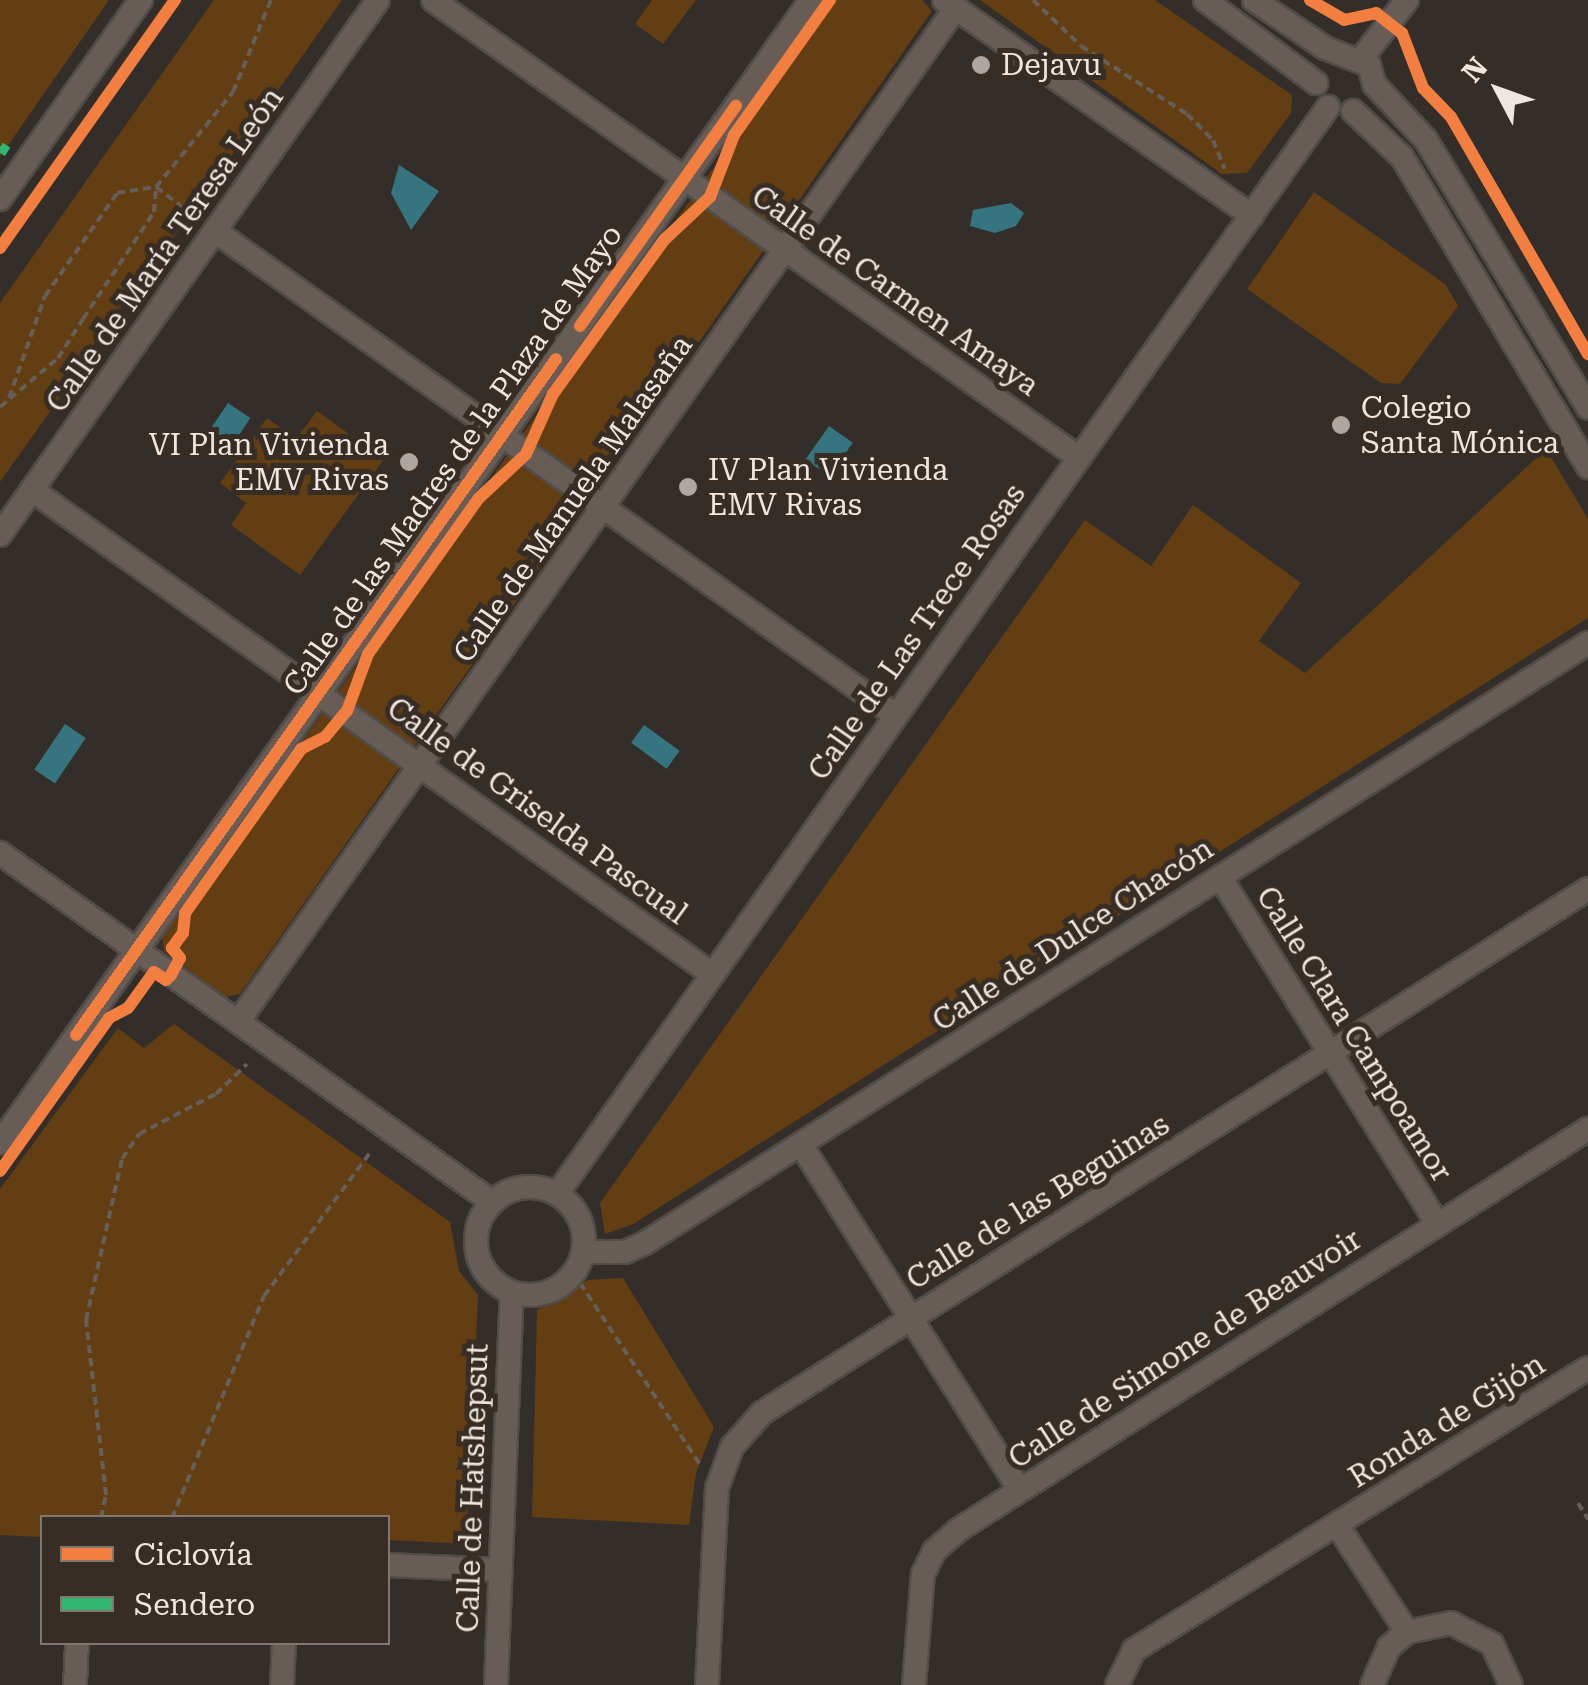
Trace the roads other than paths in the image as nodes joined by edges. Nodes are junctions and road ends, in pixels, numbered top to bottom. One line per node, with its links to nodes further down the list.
1 (141, 0): 16 (street)
2 (378, 0): 18 (street, Calle de María Teresa León)
3 (433, 0): 15 (street, Calle de Carmen Amaya)
4 (811, 0): 15 (street, Calle de las Madres de la Plaza de Mayo)
5 (1204, 0): 11 (street)
6 (1254, 0): 9 (street)
7 (1407, 0): 10 (street)
8 (949, 4): 17 (street); 19 (street, Calle de Manuela Malasaña)
9 (1336, 54): 10 (street); 11 (street)
10 (1362, 58): 12 (street)
11 (1316, 83): 13 (street)
12 (1374, 84): 14 (street); 20 (street)
13 (1328, 106): 14 (street); 17 (street, Calle de Las Trece Rosas)
14 (1352, 111): 23 (street)
15 (684, 179): 19 (street, Calle de Carmen Amaya); 21 (street, Calle de las Madres de la Plaza de Mayo)
16 (0, 200)
17 (1252, 216): 22 (street, Calle de Las Trece Rosas)
18 (215, 231): 21 (street); 24 (street, Calle de María Teresa León)
19 (786, 250): 22 (street, Calle de Carmen Amaya); 25 (street, Calle de Manuela Malasaña)
20 (1588, 408)
21 (502, 436): 25 (street); 28 (street, Calle de las Madres de la Plaza de Mayo)
22 (1078, 457): 29 (street, Calle de Las Trece Rosas)
23 (1588, 467)
24 (32, 490): 26 (street, Calle de María Teresa León); 28 (street, Calle de Griselda Pascual)
25 (603, 508): 29 (street); 30 (street, Calle de Manuela Malasaña)
26 (0, 535)
27 (1588, 643): 32 (street, Calle de Dulce Chacón)
28 (320, 692): 30 (street, Calle de Griselda Pascual); 34 (street, Calle de las Madres de la Plaza de Mayo)
29 (895, 715): 35 (street, Calle de Las Trece Rosas)
30 (421, 765): 35 (street, Calle de Griselda Pascual); 36 (street, Calle de Manuela Malasaña)
31 (0, 852): 34 (street)
32 (1220, 877): 37 (street, Calle Clara Campoamor); 40 (street, Calle de Dulce Chacón)
33 (1588, 889): 37 (street, Calle de las Beguinas)
34 (136, 950): 36 (street); 39 (street, Calle de las Madres de la Plaza de Mayo)
35 (712, 974): 41 (street, Calle de Las Trece Rosas)
36 (238, 1022): 42 (street)
37 (1330, 1053): 43 (street, Calle Clara Campoamor); 46 (street, Calle de las Beguinas)
38 (1588, 1129): 43 (street, Calle de Simone de Beauvoir)
39 (0, 1143)
40 (801, 1145): 44 (street, Calle de Dulce Chacón); 46 (street)
41 (557, 1194): 42 (street); 44 (street)
42 (492, 1202): 45 (street)
43 (1438, 1224): 48 (street, Calle de Simone de Beauvoir)
44 (583, 1252): 45 (street)
45 (512, 1293): 51 (street, Calle de Hatshepsut)
46 (910, 1318): 48 (street); 58 (street, Calle de las Beguinas)
47 (1588, 1368): 49 (street, Ronda de Gijón)
48 (1020, 1490): 59 (street, Calle de Simone de Beauvoir)
49 (1337, 1525): 52 (street, Ronda de Gijón); 60 (street, Ronda de Gijón)
50 (390, 1565): 51 (street)
51 (500, 1570): 57 (street, Calle de Hatshepsut)
52 (1406, 1632): 61 (street); 62 (street)
53 (77, 1645): 55 (street)
54 (284, 1645): 56 (street)
55 (75, 1685)
56 (282, 1685)
57 (496, 1685)
58 (707, 1685)
59 (914, 1685)
60 (1117, 1685)
61 (1372, 1685)
62 (1510, 1685)

